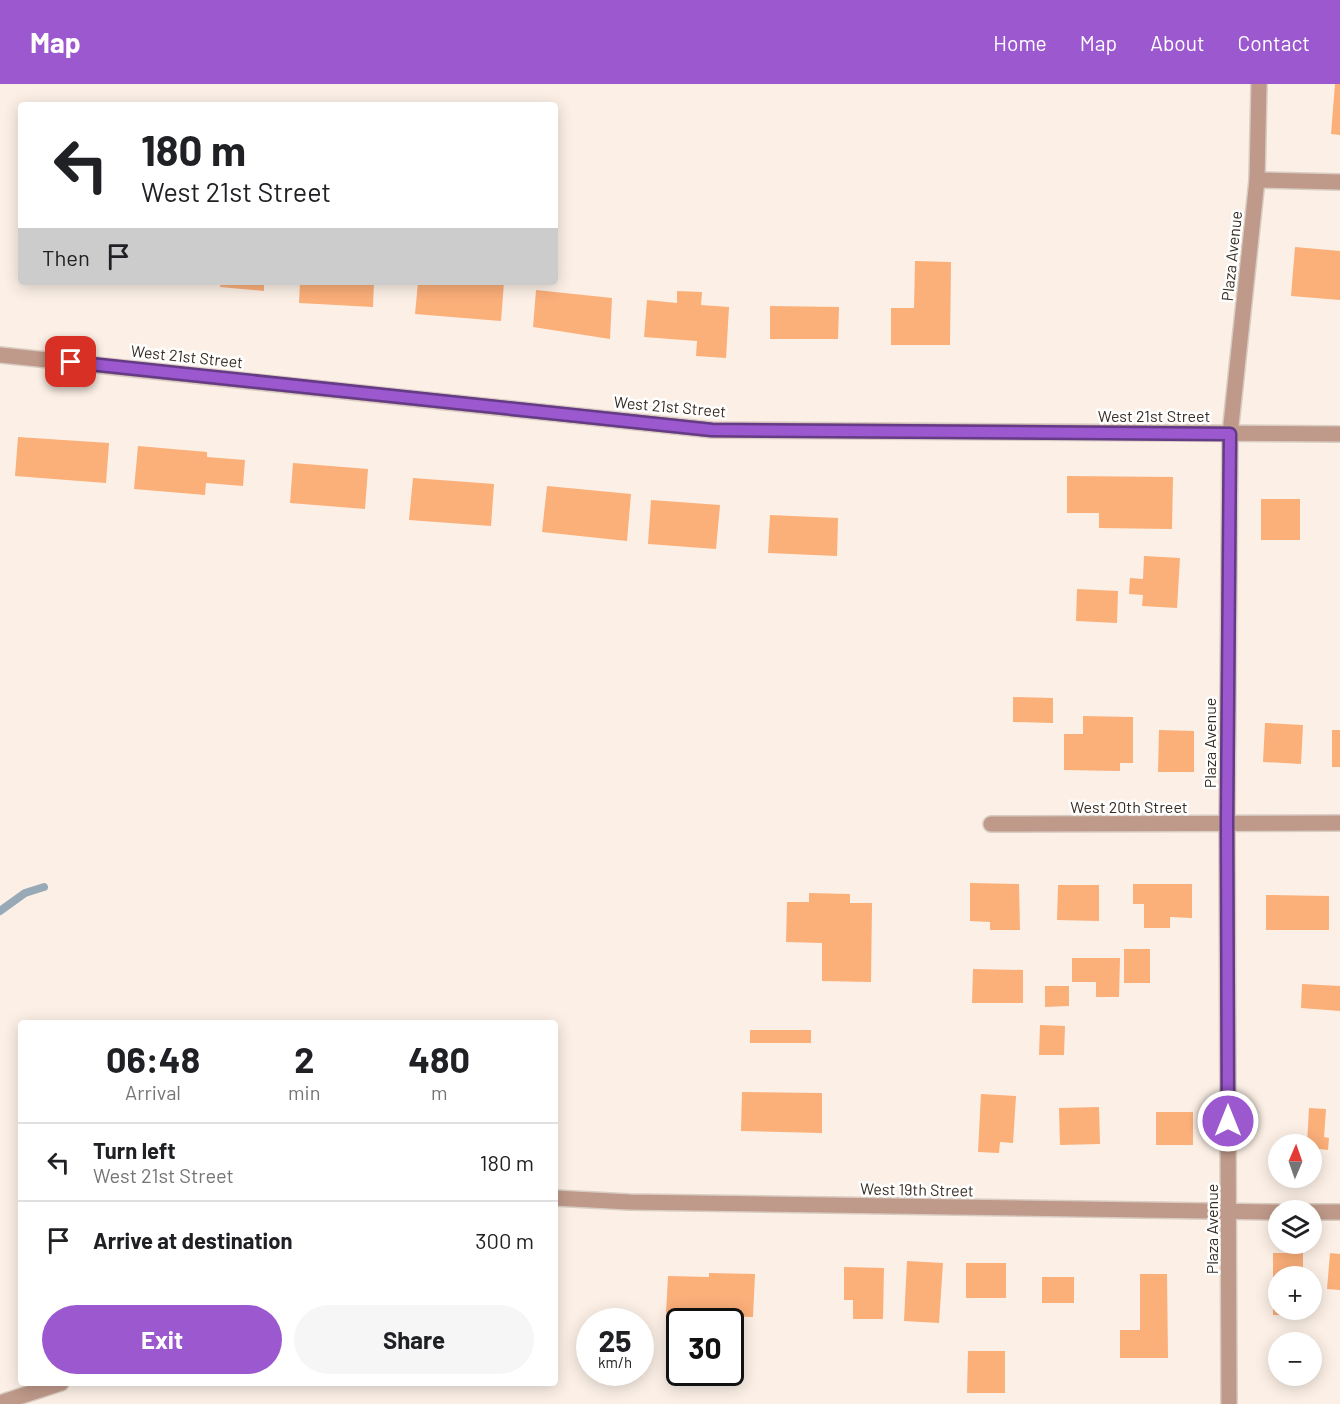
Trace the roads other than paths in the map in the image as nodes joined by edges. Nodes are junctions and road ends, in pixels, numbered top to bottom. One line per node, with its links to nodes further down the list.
1 (1259, 84): 2 (street, Plaza Avenue)
2 (1257, 180): 3 (street); 5 (street, Plaza Avenue)
3 (1340, 182)
4 (0, 355): 5 (street, West 21st Street)
5 (1230, 434): 6 (street, West 21st Street); 7 (street, Plaza Avenue)
6 (1340, 434)
7 (1227, 823): 8 (street, West 20th Street); 9 (street, West 20th Street); 11 (street, Plaza Avenue)
8 (1340, 823)
9 (991, 824)
10 (558, 1198): 11 (street, West 19th Street)
11 (1229, 1212): 12 (street, West 19th Street); 17 (street, Plaza Avenue)
12 (1268, 1212)
13 (1322, 1212): 14 (street)
14 (1340, 1212)
15 (52, 1386): 16 (street)
16 (0, 1403)
17 (1229, 1404)

